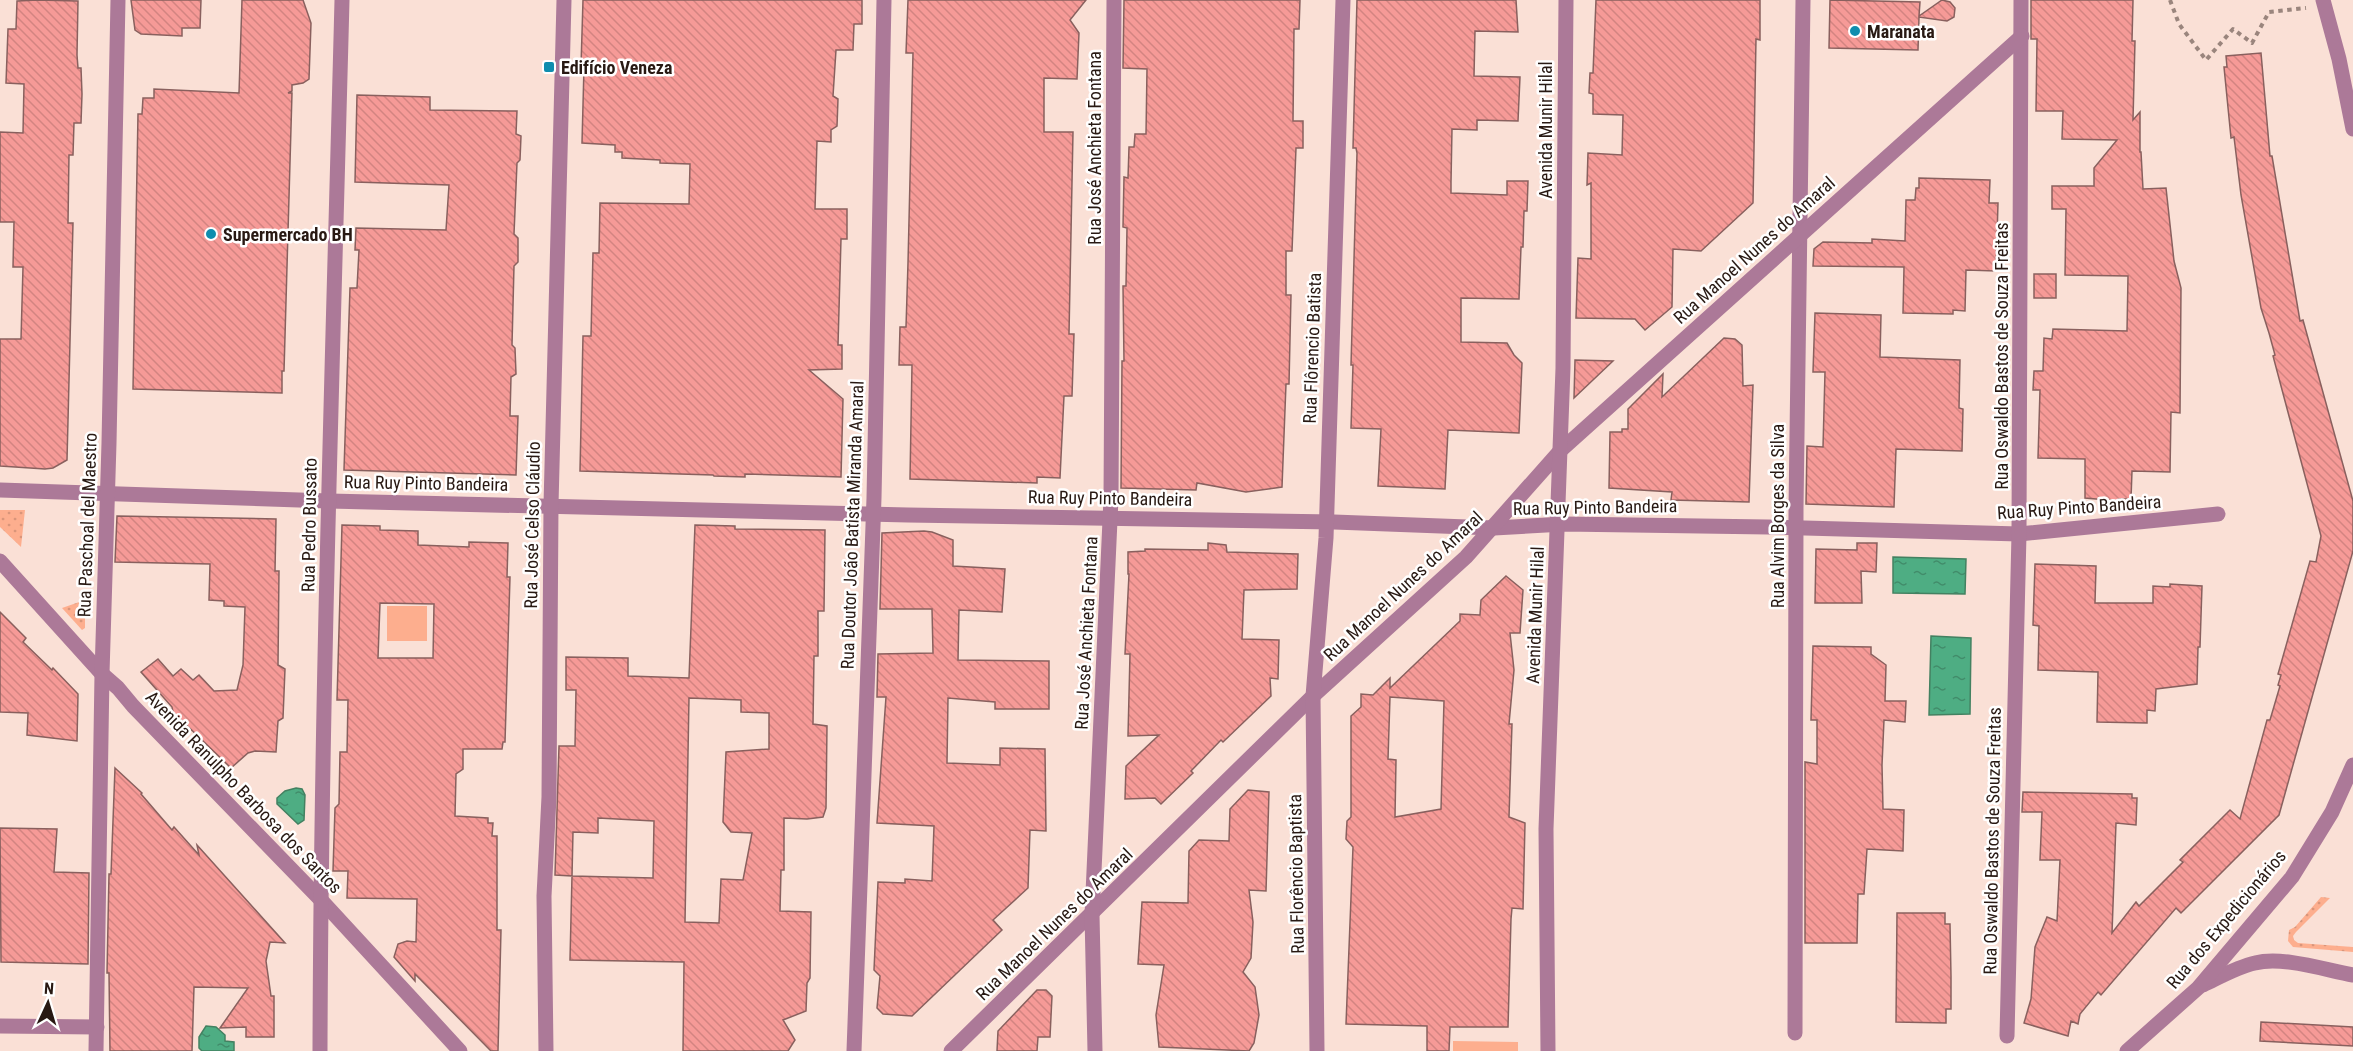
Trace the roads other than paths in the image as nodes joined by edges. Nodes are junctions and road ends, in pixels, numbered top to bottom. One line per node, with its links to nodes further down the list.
1 (118, 0): 16 (street, Rua Paschoal del Maestro)
2 (342, 0): 17 (street, Rua Pedro Bussato)
3 (564, 0): 18 (street, Rua José Celso Cláudio)
4 (884, 0): 19 (street, Rua Doutor João Batista Miranda Amaral)
5 (1114, 0): 21 (street, Rua José Anchieta Fontana)
6 (1343, 0): 22 (street, Rua Flôrencio Batista)
7 (1566, 0): 14 (street, Avenida Munir Hilal)
8 (1803, 0): 13 (street, Rua Alvim Borges da Silva)
9 (2021, 0): 11 (street, Rua Oswaldo Bastos de Souza Freitas)
10 (2324, 3): 12 (street)
11 (2022, 36): 13 (street, Rua Manoel Nunes do Amaral); 26 (street, Rua Oswaldo Bastos de Souza Freitas)
12 (2353, 129)
13 (1798, 236): 14 (street, Rua Manoel Nunes do Amaral); 25 (street, Rua Alvim Borges da Silva)
14 (1561, 450): 23 (street, Avenida Munir Hilal); 24 (street, Rua Manoel Nunes do Amaral)
15 (0, 490): 16 (street, Rua Ruy Pinto Bandeira)
16 (108, 495): 17 (street, Rua Ruy Pinto Bandeira); 28 (street, Rua Paschoal del Maestro)
17 (329, 501): 18 (street, Rua Ruy Pinto Bandeira); 31 (street, Rua Pedro Bussato)
18 (551, 505): 19 (street, Rua Ruy Pinto Bandeira); 42 (street, Rua José Celso Cláudio)
19 (873, 513): 21 (street, Rua Ruy Pinto Bandeira); 43 (street, Rua Doutor João Batista Miranda Amaral)
20 (2218, 514): 26 (street, Rua Ruy Pinto Bandeira)
21 (1111, 517): 22 (street, Rua Ruy Pinto Bandeira); 32 (street, Rua José Anchieta Fontana)
22 (1326, 522): 24 (street, Rua Ruy Pinto Bandeira); 29 (street, Rua Flôrencio Batista)
23 (1558, 525): 24 (street, Rua Ruy Pinto Bandeira); 25 (street, Rua Ruy Pinto Bandeira); 47 (street, Avenida Munir Hilal)
24 (1494, 528): 29 (street, Rua Manoel Nunes do Amaral)
25 (1797, 528): 26 (street, Rua Ruy Pinto Bandeira); 37 (street, Rua Alvim Borges da Silva)
26 (2019, 534): 38 (street, Rua Oswaldo Bastos de Souza Freitas)
27 (0, 561): 28 (street, Avenida Ranulpho Barbosa dos Santos)
28 (102, 674): 31 (street, Avenida Ranulpho Barbosa dos Santos); 36 (street, Rua Paschoal del Maestro)
29 (1313, 696): 32 (street, Rua Manoel Nunes do Amaral); 46 (street, Rua Florêncio Baptista)
30 (2353, 765): 34 (street, Rua dos Expedicionários)
31 (321, 900): 40 (street, Rua Pedro Bussato); 41 (street, Avenida Ranulpho Barbosa dos Santos)
32 (1092, 915): 44 (street, Rua Manoel Nunes do Amaral); 45 (street, Rua José Anchieta Fontana)
33 (2353, 975): 34 (street)
34 (2198, 988): 48 (street, Rua dos Expedicionários)
35 (0, 1026): 36 (street)
36 (97, 1028): 39 (street, Rua Paschoal del Maestro)
37 (1795, 1033)
38 (2007, 1036)
39 (96, 1051)
40 (320, 1051)
41 (460, 1051)
42 (546, 1051)
43 (854, 1051)
44 (951, 1051)
45 (1095, 1051)
46 (1317, 1051)
47 (1548, 1051)
48 (2127, 1051)

